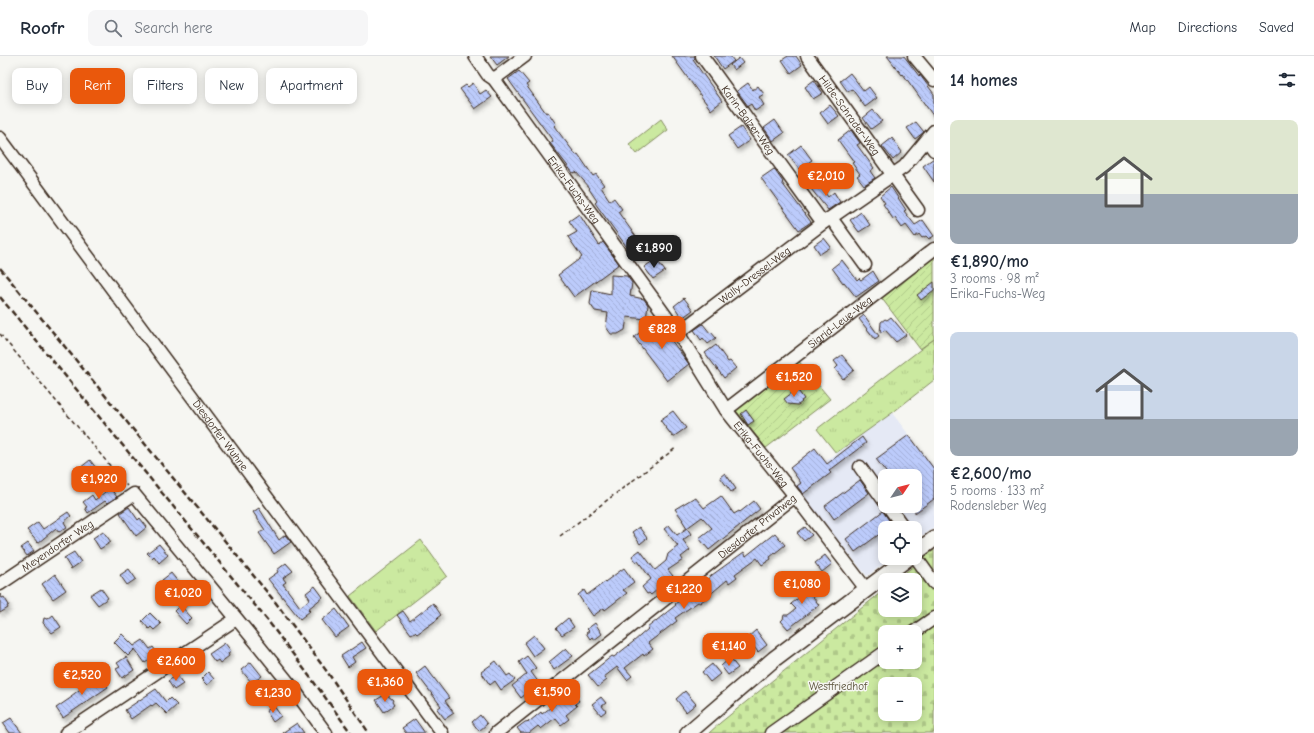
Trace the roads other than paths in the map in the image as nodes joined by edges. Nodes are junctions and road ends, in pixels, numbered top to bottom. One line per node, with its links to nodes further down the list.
1 (475, 56): 6 (street, Erika-Fuchs-Weg)
2 (525, 56): 6 (street)
3 (702, 56): 13 (street, Karin-Balzer-Weg)
4 (807, 56): 11 (street, Hilde-Schrader-Weg)
5 (914, 56): 7 (street)
6 (494, 79): 16 (street, Erika-Fuchs-Weg)
7 (934, 80)
8 (930, 135): 10 (street, Wally-Dressel-Weg); 11 (street, Wally-Dressel-Weg)
9 (0, 138): 34 (street, Diesdorfer Wuhne)
10 (934, 150)
11 (893, 174): 12 (street); 13 (street, Wally-Dressel-Weg)
12 (918, 210)
13 (827, 220): 15 (street); 16 (street, Wally-Dressel-Weg)
14 (934, 249): 17 (street, Sigrid-Leue-Weg)
15 (865, 266)
16 (678, 332): 17 (street, Erika-Fuchs-Weg)
17 (726, 410): 20 (street, Erika-Fuchs-Weg)
18 (860, 467): 19 (street)
19 (878, 492)
20 (795, 496): 27 (street, Diesdorfer Privatweg); 35 (street, Diesdorfer Privatweg)
21 (934, 539): 22 (main road)
22 (922, 547)
23 (922, 564): 25 (street)
24 (897, 565): 27 (main road)
25 (934, 583)
26 (0, 584): 29 (street, Meyendorfer Weg)
27 (866, 589): 36 (main road)
28 (934, 618): 30 (street)
29 (236, 619): 32 (street); 33 (street)
30 (922, 626)
31 (878, 657): 37 (street)
32 (323, 732)
33 (66, 733)
34 (442, 733)
35 (496, 733)
36 (688, 733)
37 (771, 733)

